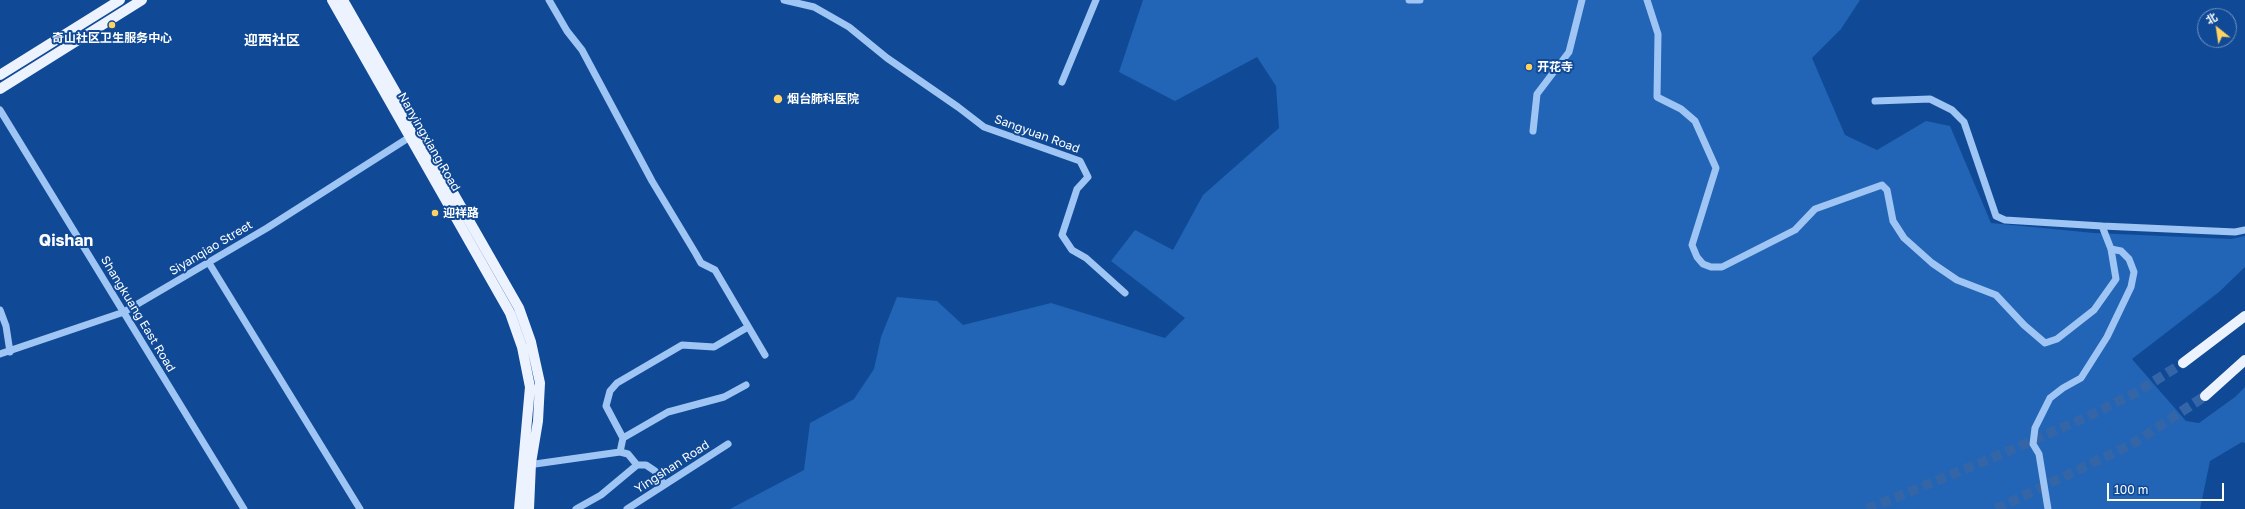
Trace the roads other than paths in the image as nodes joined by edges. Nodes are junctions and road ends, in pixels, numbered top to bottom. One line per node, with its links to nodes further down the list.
1 (120, 0): 13 (main road)
2 (142, 0): 15 (main road)
3 (332, 0): 19 (main road, Nanyingxiang Road)
4 (343, 0): 19 (main road, Nanyingxiang Road)
5 (549, 0): 28 (street)
6 (784, 0): 12 (street, Sangyuan Road)
7 (1096, 0): 14 (street)
8 (1409, 0): 9 (street)
9 (1420, 0)
10 (1582, 0): 18 (street)
11 (1647, 0): 22 (street)
12 (800, 2): 24 (street, Sangyuan Road)
13 (0, 75)
14 (1062, 82)
15 (0, 89)
16 (1875, 101): 20 (street)
17 (0, 110): 26 (street, Shangkuang East Road)
18 (1533, 131)
19 (415, 134): 23 (street, Siyanqiao Street); 39 (main road, Nanyingxiang Road)
20 (2102, 226): 21 (street); 22 (street)
21 (2245, 230)
22 (2111, 249): 48 (street)
23 (209, 263): 26 (street, Siyanqiao Street); 43 (street)
24 (1125, 293)
25 (0, 310): 29 (street)
26 (124, 312): 29 (street, Siyanqiao Street); 42 (street, Shangkuang East Road)
27 (2245, 316): 33 (main road)
28 (748, 327): 31 (street); 36 (street)
29 (10, 352): 30 (street, Siyanqiao Street)
30 (0, 354)
31 (765, 356)
32 (2245, 360): 35 (main road)
33 (2183, 363)
34 (746, 386): 36 (street)
35 (2205, 396)
36 (623, 438): 38 (street)
37 (728, 444): 41 (street, Yingshan Road)
38 (620, 452): 39 (street); 40 (street)
39 (526, 465): 44 (main road, Nanyingxiang Road); 45 (main road, Nanyingxiang Road)
40 (637, 465): 41 (street); 46 (street)
41 (664, 485): 47 (street, Yingshan Road)
42 (244, 509)
43 (360, 509)
44 (519, 509)
45 (529, 509)
46 (576, 509)
47 (627, 509)
48 (2048, 509)

